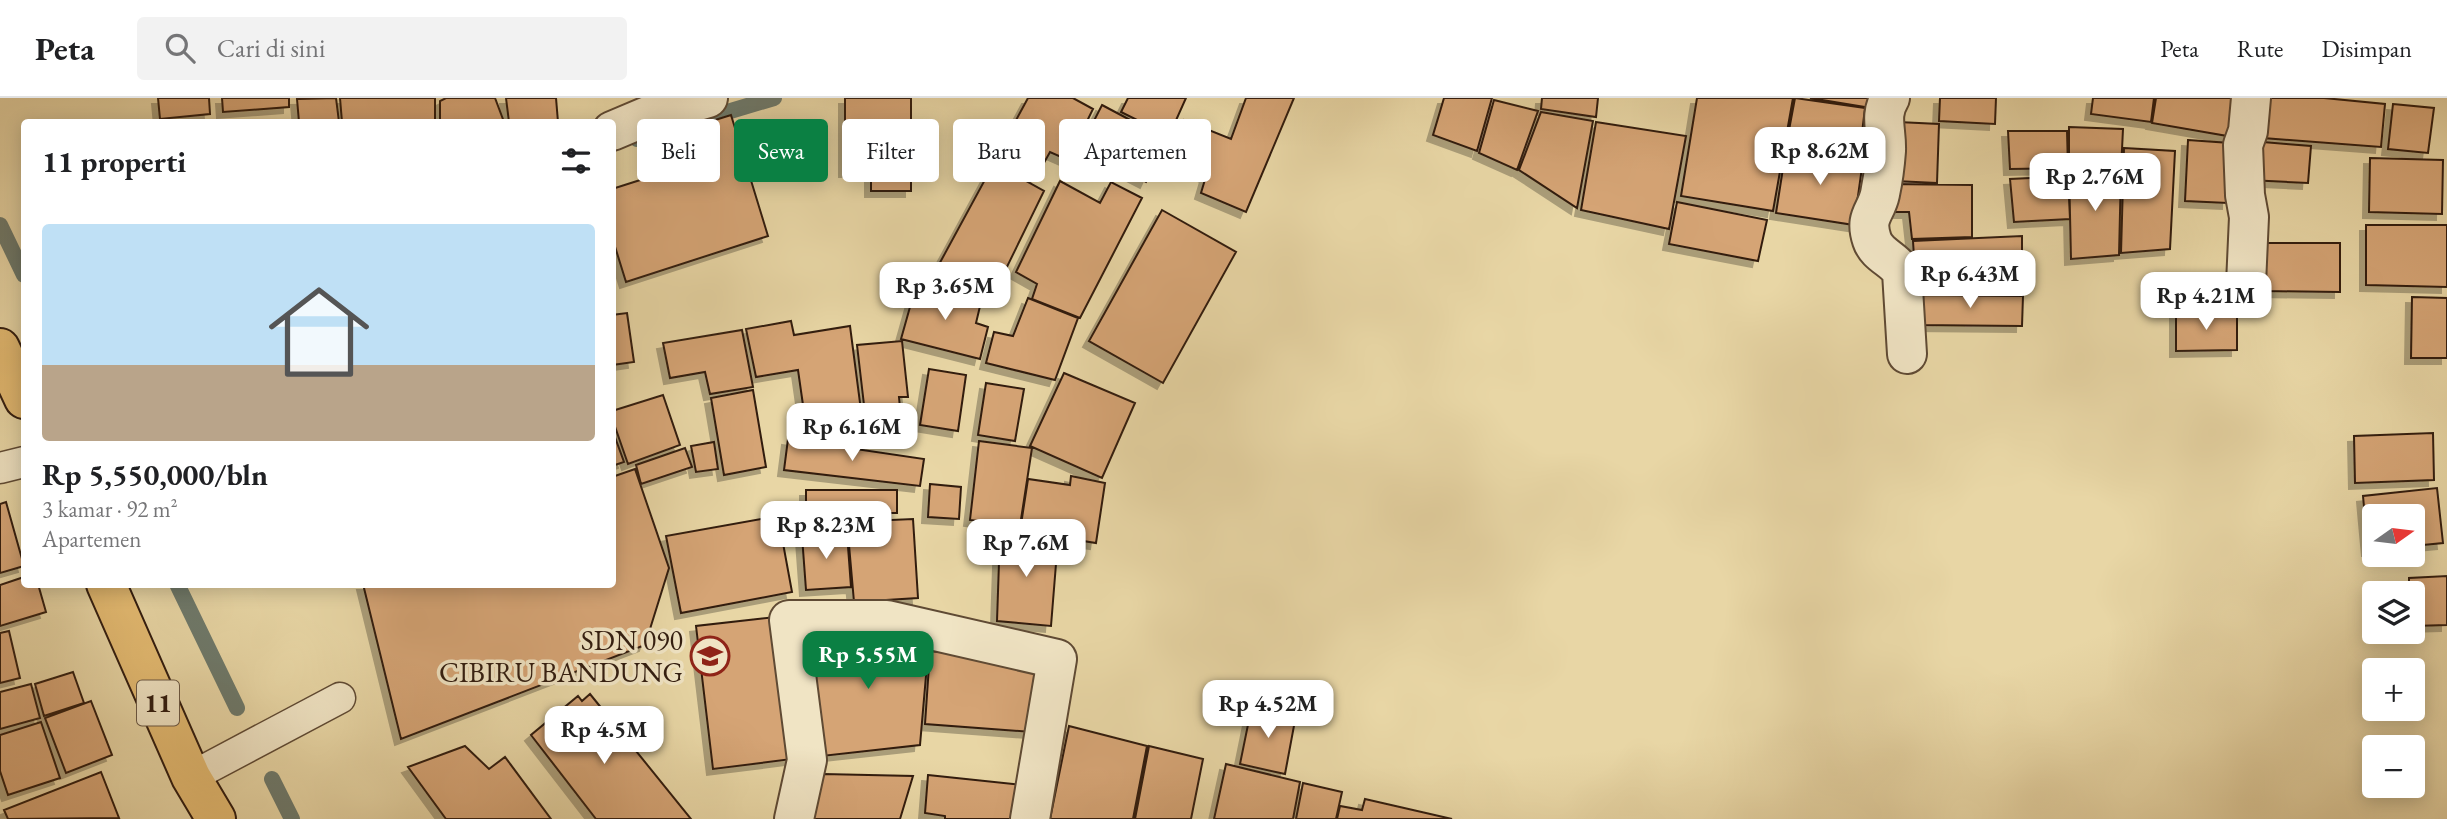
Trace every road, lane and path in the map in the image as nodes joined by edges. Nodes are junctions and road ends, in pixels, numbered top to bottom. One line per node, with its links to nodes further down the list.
1 (708, 98): 4 (street)
2 (1890, 98): 7 (street)
3 (2251, 98): 5 (street)
4 (616, 129)
5 (2246, 284)
6 (0, 348): 8 (highway)
7 (1908, 354)
8 (21, 393)
9 (21, 463): 10 (lane)
10 (0, 468)
11 (108, 588): 13 (highway, 11)
12 (340, 698): 13 (lane)
13 (191, 777): 14 (highway, 11)
14 (216, 819)
15 (794, 819): 16 (street)
16 (1030, 819)

